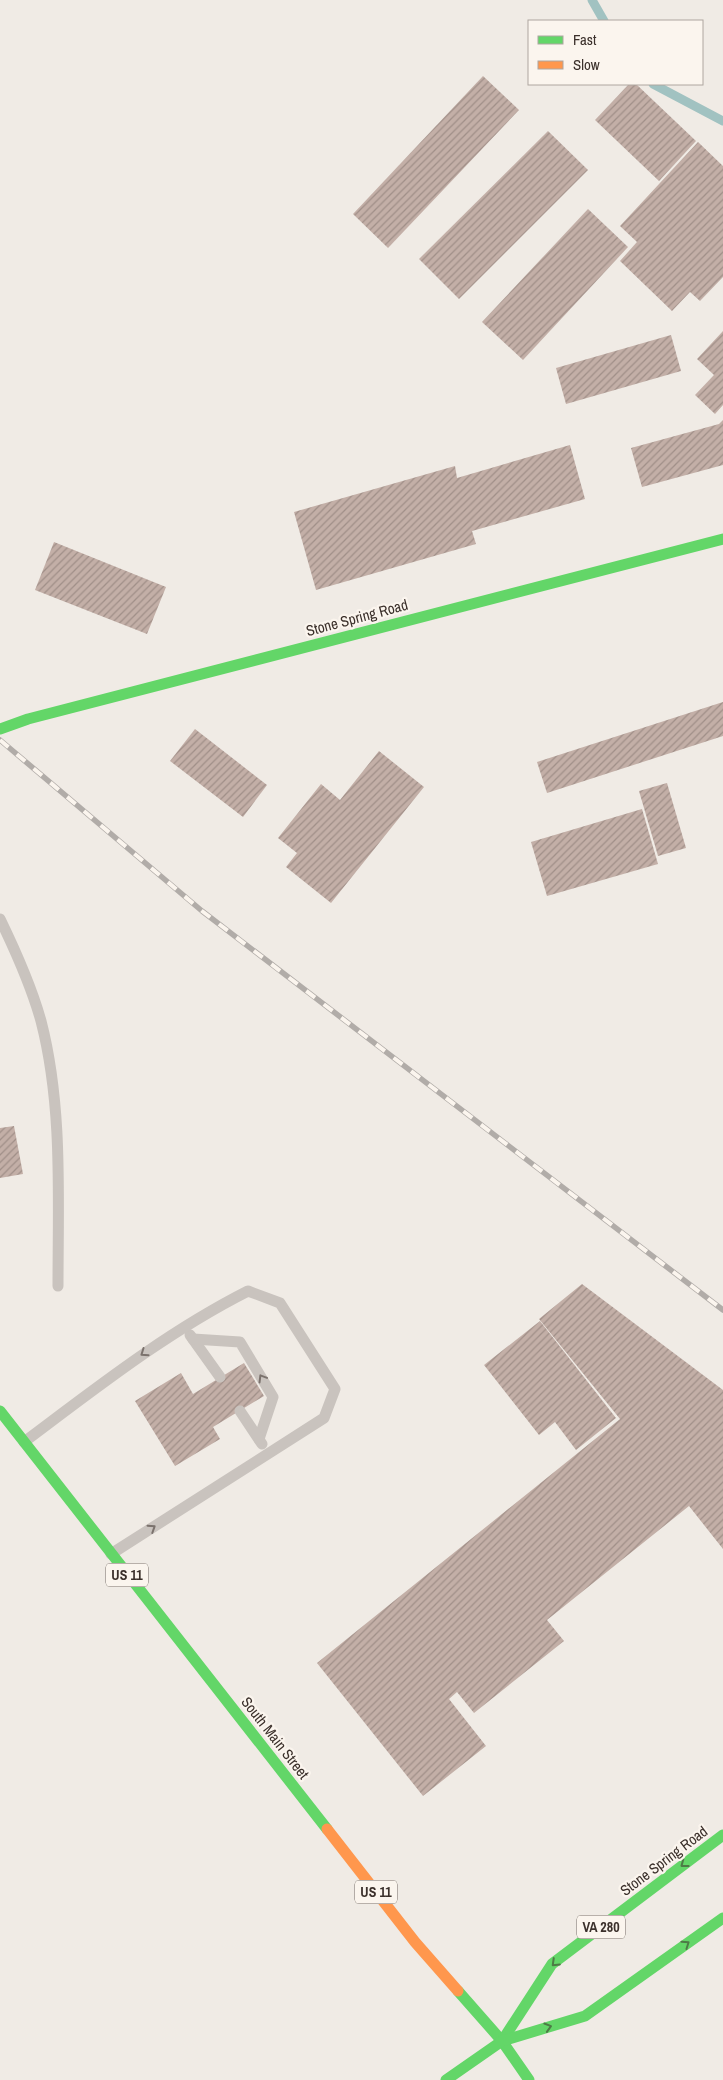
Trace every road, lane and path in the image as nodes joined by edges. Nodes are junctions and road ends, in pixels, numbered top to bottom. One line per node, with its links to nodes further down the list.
1 (723, 539): 2 (main road, Stone Spring Road)
2 (0, 729)
3 (0, 919): 4 (lane)
4 (58, 1286)
5 (185, 1327): 6 (lane); 11 (lane, one-way to 11); 12 (lane)
6 (193, 1339): 7 (lane); 10 (lane, one-way to 6)
7 (220, 1378)
8 (0, 1411): 11 (main road, South Main Street / US 11)
9 (240, 1411): 10 (lane)
10 (259, 1439): 12 (lane)
11 (24, 1442): 13 (main road, South Main Street / US 11)
12 (269, 1453): 13 (lane, one-way to 12)
13 (111, 1554): 16 (main road, South Main Street / US 11)
14 (723, 1835): 16 (main road, Stone Spring Road / VA 280, one-way to 16)
15 (723, 1918): 16 (main road, Stone Spring Road / VA 280, one-way to 15)
16 (502, 2041): 17 (main road, Stone Spring Road / VA 280); 18 (main road, South Main Street / US 11)
17 (446, 2080)
18 (528, 2080)

